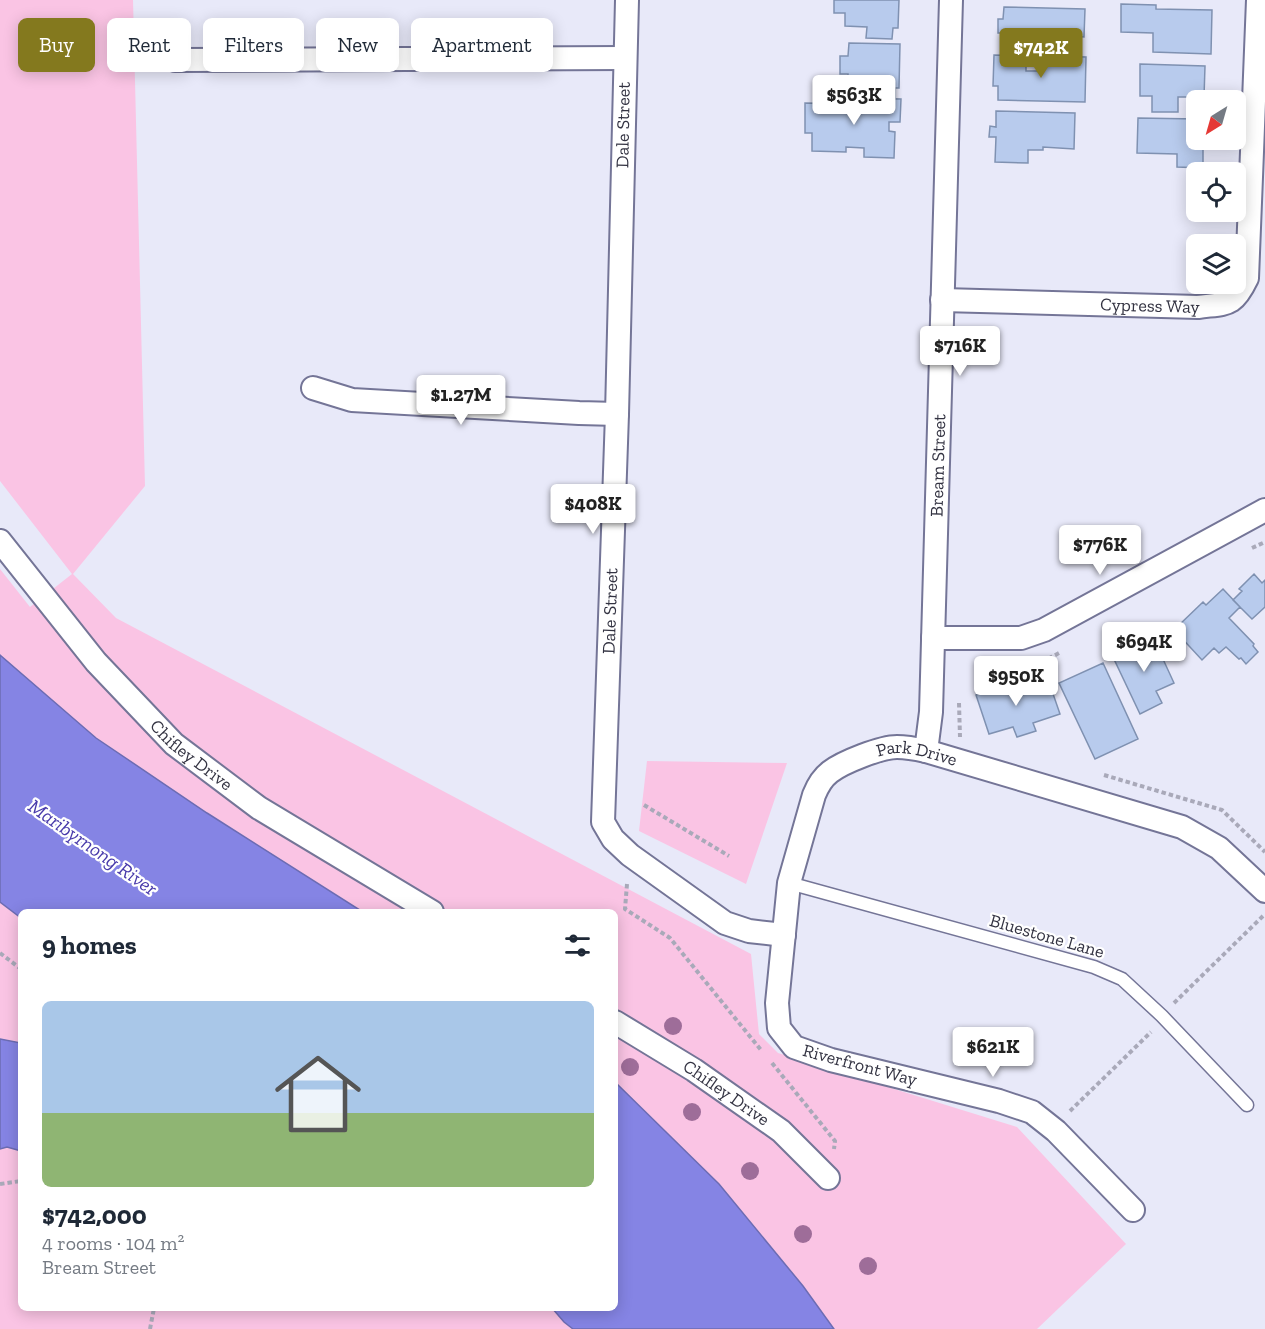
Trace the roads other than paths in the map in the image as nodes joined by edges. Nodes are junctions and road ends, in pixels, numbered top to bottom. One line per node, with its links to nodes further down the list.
1 (627, 0): 4 (street, Dale Street)
2 (951, 0): 6 (street, Bream Street)
3 (1258, 0): 6 (street, Cypress Way)
4 (625, 58): 5 (street); 8 (street, Dale Street)
5 (191, 60)
6 (942, 300): 11 (street, Bream Street)
7 (313, 388): 8 (street)
8 (617, 414): 16 (street, Dale Street)
9 (1265, 510): 11 (street)
10 (0, 541): 15 (street, Chifley Drive)
11 (933, 638): 12 (street, Bream Street)
12 (926, 751): 13 (street, Park Drive); 14 (street, Park Drive)
13 (789, 883): 16 (street, Park Drive); 19 (lane, Bluestone Lane)
14 (1265, 891)
15 (427, 909)
16 (784, 935): 18 (street, Park Drive)
17 (618, 1024): 20 (street, Chifley Drive)
18 (794, 1047): 21 (street, Riverfront Way)
19 (1247, 1105)
20 (823, 1173)
21 (1133, 1210)

